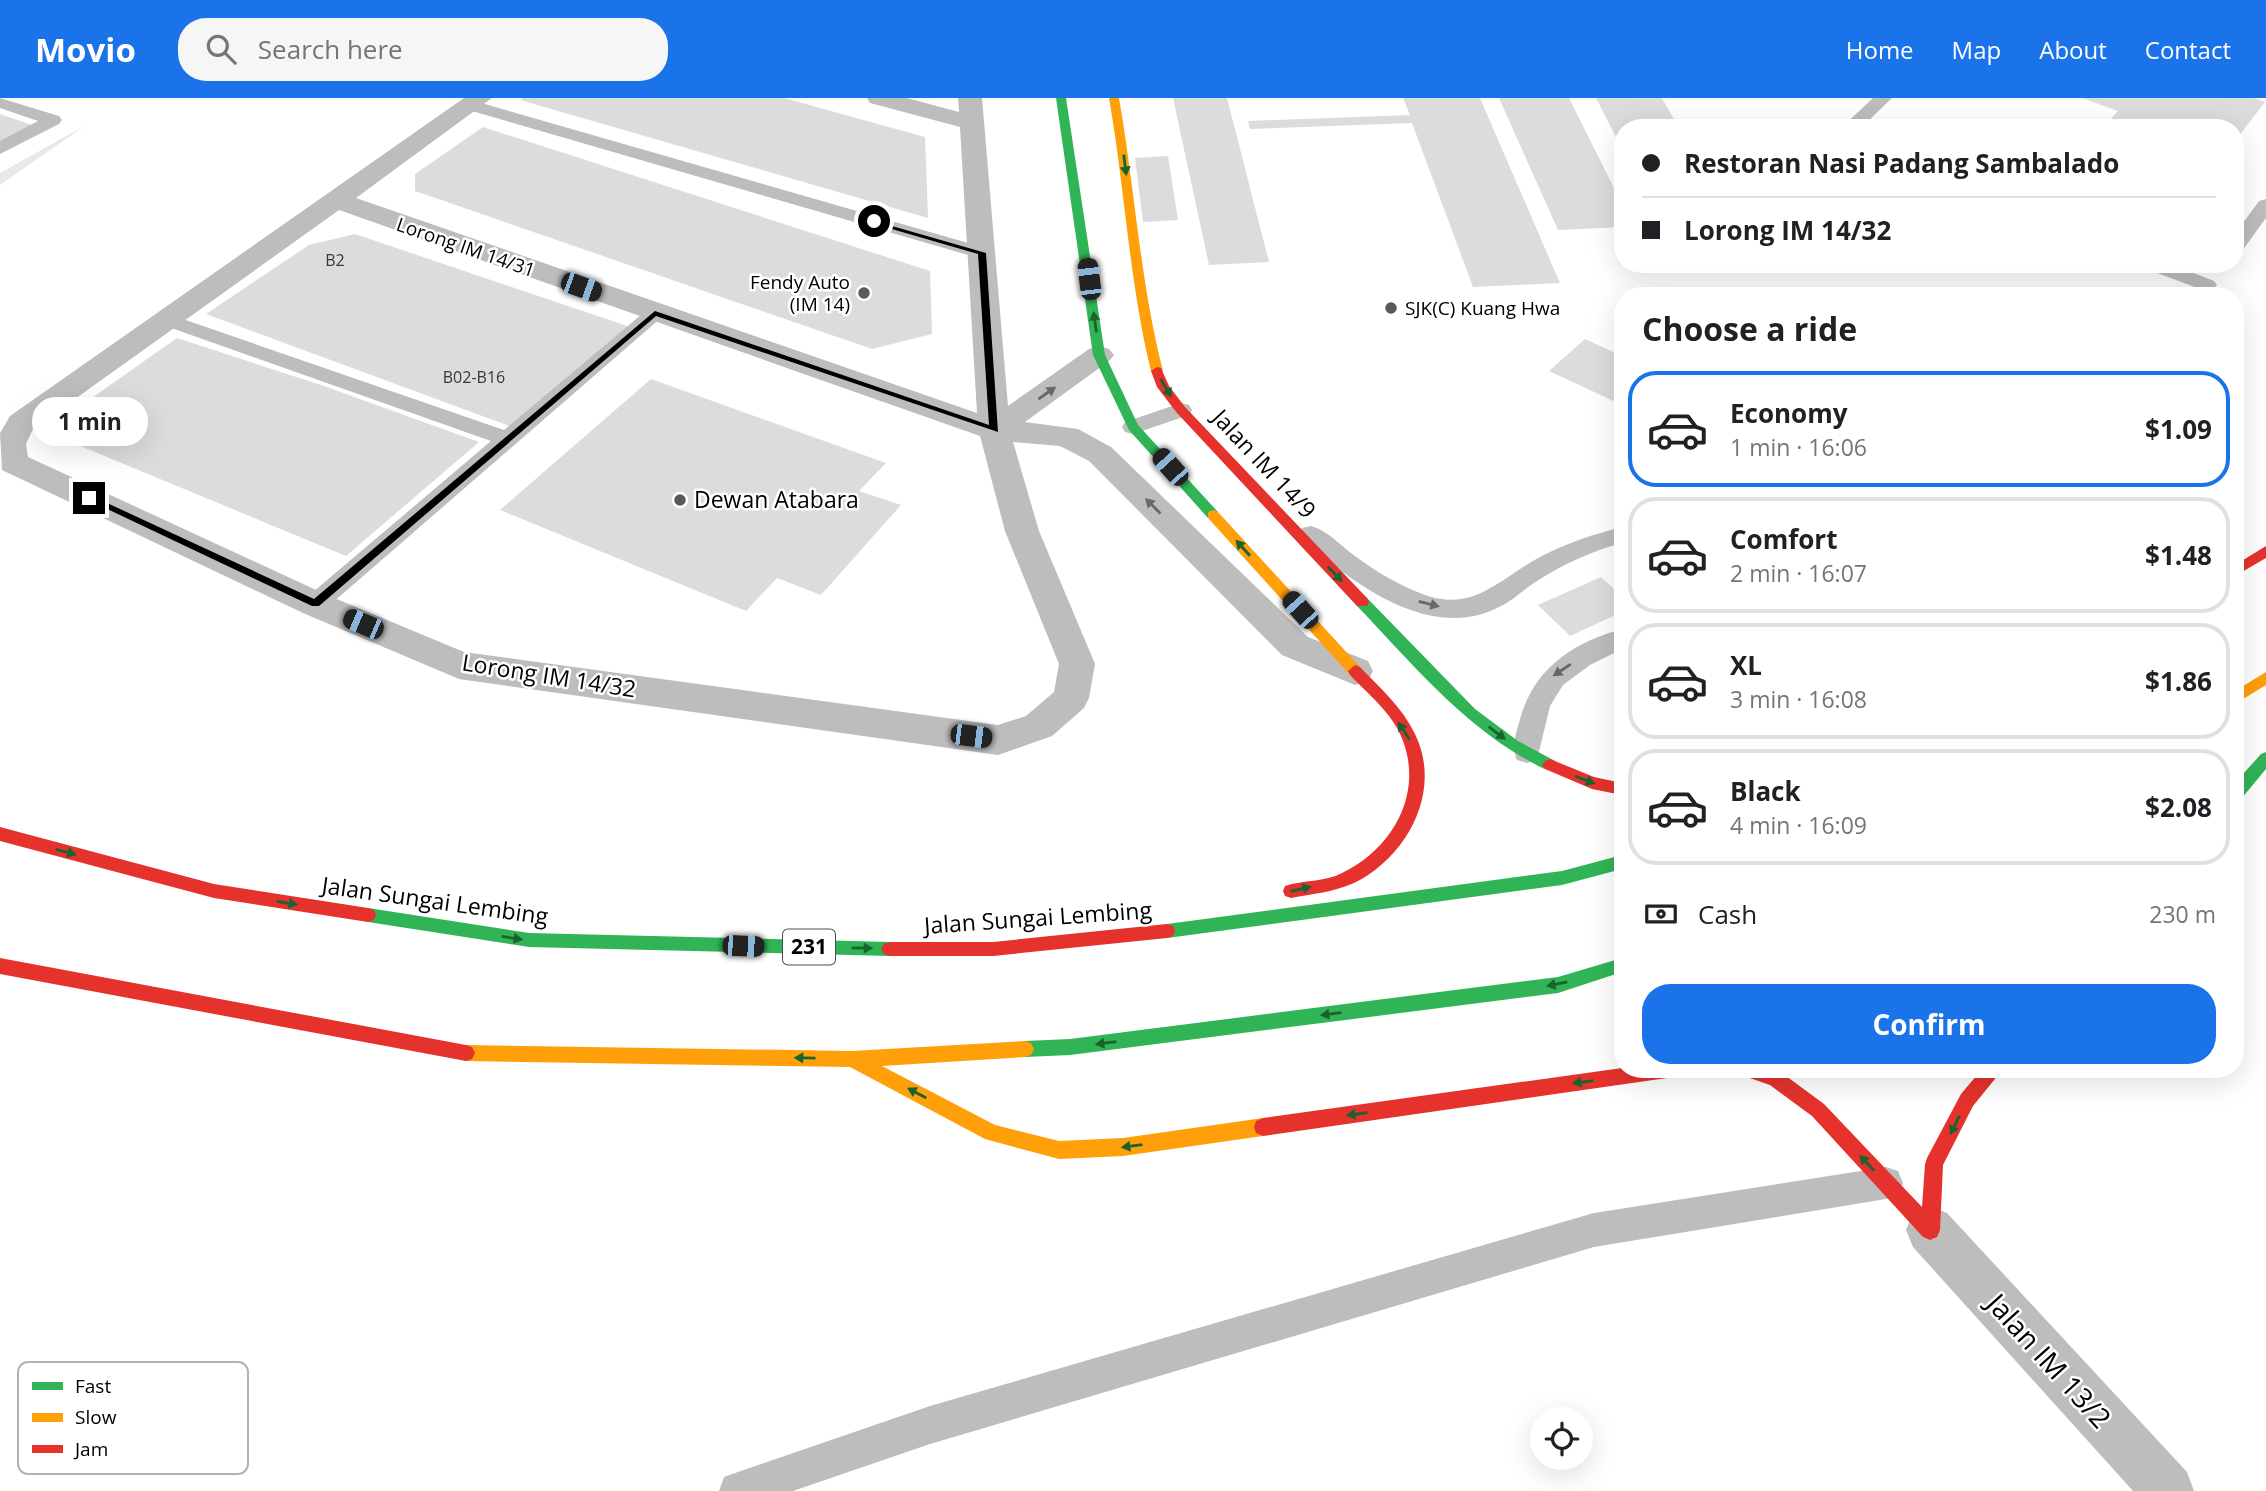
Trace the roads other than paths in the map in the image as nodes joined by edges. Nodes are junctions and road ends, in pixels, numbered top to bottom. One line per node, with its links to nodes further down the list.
1 (879, 98): 7 (street)
2 (1061, 98): 18 (main road, one-way to 2)
3 (1114, 98): 19 (main road, Jalan IM 14/9, one-way to 19)
4 (1883, 98): 8 (lane)
5 (476, 101): 10 (street); 13 (lane)
6 (0, 102): 9 (lane)
7 (971, 110): 13 (street)
8 (1860, 119)
9 (0, 148)
10 (335, 200): 16 (street, Lorong IM 14/31); 17 (street)
11 (2266, 205): 12 (lane)
12 (2244, 235)
13 (982, 253): 21 (street)
14 (2169, 273): 15 (lane)
15 (2197, 287)
16 (655, 313): 21 (street, Lorong IM 14/31); 22 (lane)
17 (167, 320): 22 (lane); 27 (street, Lorong IM 14/32)
18 (1099, 355): 20 (main road); 21 (street, one-way to 18)
19 (1181, 410): 20 (lane); 23 (main road, Jalan IM 14/9)
20 (1133, 427): 29 (main road, one-way to 20)
21 (994, 430): 27 (street, Lorong IM 14/32); 29 (street, Lorong IM 14/31, one-way to 21)
22 (507, 439): 27 (lane)
23 (1269, 505): 24 (lane, one-way to 24); 33 (main road, Jalan IM 14/9, one-way to 33)
24 (1614, 537)
25 (2266, 551): 26 (main road)
26 (2244, 565)
27 (316, 604)
28 (1614, 642): 33 (lane, one-way to 33)
29 (1355, 671): 38 (main road, one-way to 29)
30 (2266, 678): 31 (main road)
31 (2244, 692)
32 (2266, 758): 34 (main road)
33 (1539, 759): 35 (main road, Jalan IM 14/9, one-way to 35)
34 (2244, 784)
35 (1614, 787)
36 (0, 834): 40 (main road, Jalan Sungai Lembing / 231, one-way to 40)
37 (1614, 864): 40 (main road, Jalan Sungai Lembing / 231)
38 (1277, 894)
39 (1182, 912): 40 (main road)
40 (993, 948)
41 (0, 966): 43 (main road, one-way to 41)
42 (1614, 968): 43 (main road, one-way to 43)
43 (852, 1059): 44 (main road, one-way to 43)
44 (1614, 1077)
45 (1773, 1078): 47 (main road, one-way to 45)
46 (1986, 1078): 48 (main road, one-way to 48)
47 (1886, 1183): 48 (main road); 49 (lane)
48 (1930, 1230): 50 (street, Jalan IM 13/2)
49 (737, 1491)
50 (2168, 1491)

